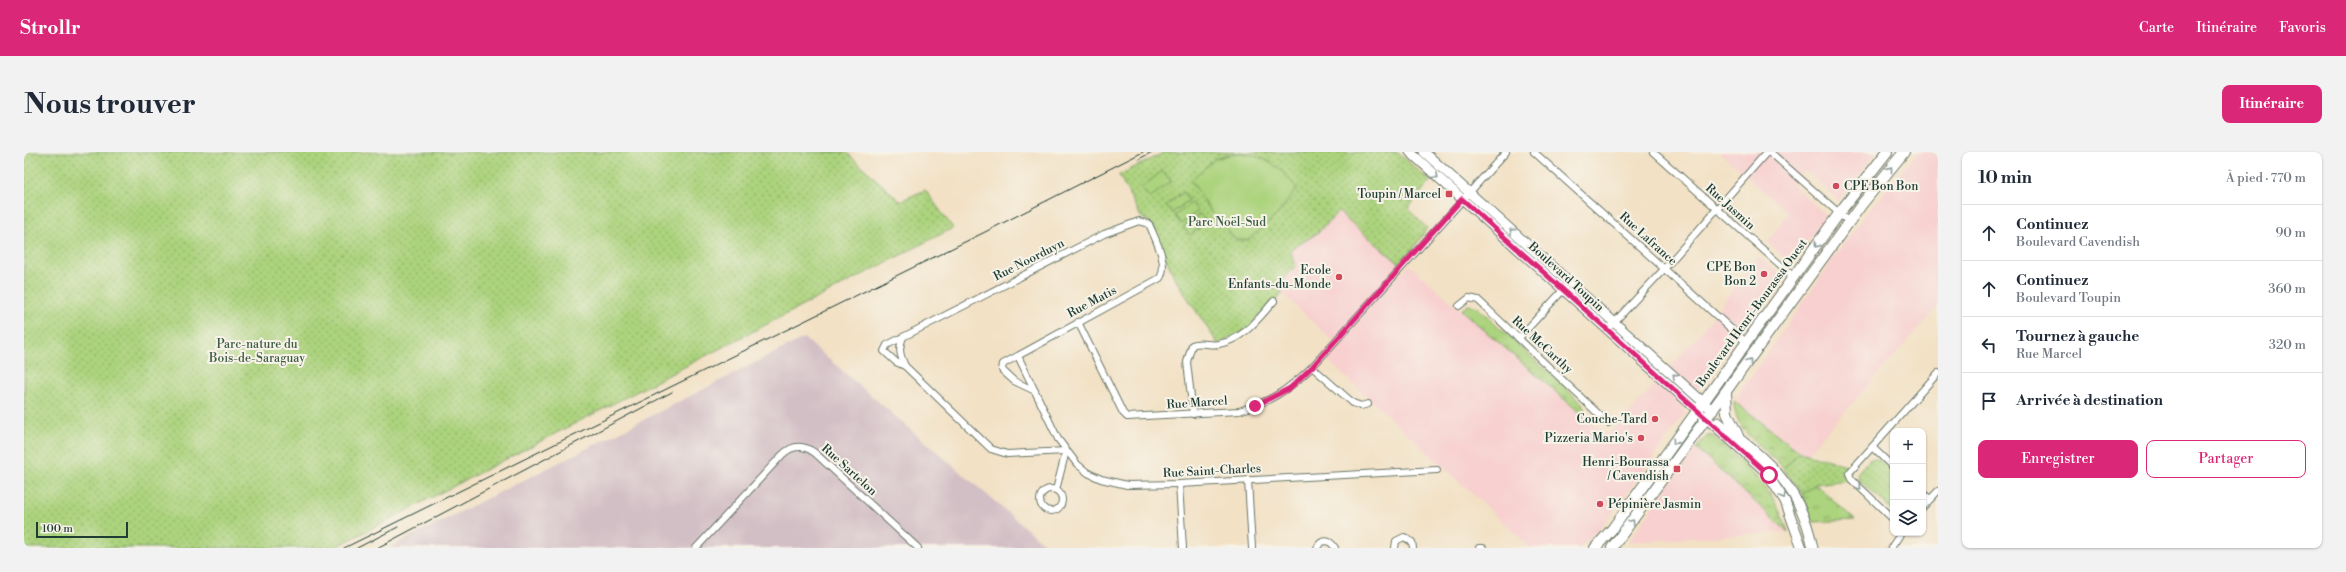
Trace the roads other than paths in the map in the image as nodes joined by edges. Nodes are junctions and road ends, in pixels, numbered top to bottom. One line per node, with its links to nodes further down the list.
1 (1410, 152): 10 (street, Boulevard Toupin, one-way to 10)
2 (1424, 152): 9 (street, Boulevard Toupin)
3 (1506, 152): 9 (street, Rue Marcel)
4 (1534, 152): 15 (street, Rue Lafrance)
5 (1653, 152): 11 (street, Rue Jasmin)
6 (1769, 152): 11 (street); 12 (street)
7 (1887, 152): 12 (main road, Boulevard Henri-Bourassa Ouest)
8 (1904, 152): 13 (main road, one-way to 8)
9 (1469, 192): 10 (street, Rue Marcel); 17 (street, Boulevard Toupin, one-way to 9)
10 (1462, 199): 18 (street, Boulevard Toupin); 29 (street, Rue Marcel)
11 (1717, 210): 15 (street); 16 (street, Rue Jasmin)
12 (1840, 214): 13 (street); 16 (main road, Boulevard Henri-Bourassa Ouest, one-way to 16)
13 (1849, 222): 32 (main road, one-way to 13)
14 (1156, 243): 21 (street, Rue Matis); 24 (street, Rue Noorduyn)
15 (1666, 268): 22 (street); 26 (street, Rue Lafrance)
16 (1794, 277): 26 (main road, Boulevard Henri-Bourassa Ouest)
17 (1570, 283): 18 (street); 22 (street, Boulevard Toupin)
18 (1563, 290): 23 (street, Boulevard Toupin); 25 (street)
19 (1274, 301): 35 (street)
20 (1459, 306): 25 (street, Rue McCarthy)
21 (1078, 322): 27 (street, Rue Matis); 35 (street, Rue Marcel)
22 (1614, 322): 23 (street); 34 (street, Boulevard Toupin, one-way to 22)
23 (1608, 329): 34 (street, Boulevard Toupin)
24 (903, 337): 28 (street); 28 (street, Rue Noorduyn)
25 (1519, 338): 37 (street, Rue McCarthy)
26 (1747, 343): 34 (main road, Boulevard Henri-Bourassa Ouest)
27 (1018, 356): 31 (street, Rue Saint-Charles); 31 (street, Rue Matis)
28 (905, 366): 40 (street, Rue Noorduyn)
29 (1312, 367): 33 (street); 35 (street, Rue Marcel)
30 (1938, 373): 39 (street)
31 (1036, 391): 40 (street, Rue Saint-Charles)
32 (1726, 393): 36 (main road); 38 (main road)
33 (1368, 404)
34 (1701, 406): 36 (street, Boulevard Toupin); 62 (main road, Boulevard Henri-Bourassa Ouest, one-way to 62)
35 (1193, 414)
36 (1710, 415): 38 (street); 63 (main road, one-way to 36); 64 (street, one-way to 64)
37 (1608, 423)
38 (1738, 436): 65 (street)
39 (1872, 447): 41 (street); 50 (street, one-way to 50)
40 (1066, 451): 44 (street, Rue Saint-Charles); 45 (street)
41 (1890, 464)
42 (1436, 470): 43 (street, Rue Saint-Charles)
43 (1248, 480): 44 (street, Rue Saint-Charles); 55 (street)
44 (1179, 484): 54 (street)
45 (1056, 490)
46 (1938, 491): 48 (street)
47 (1926, 496): 48 (street)
48 (1930, 499): 49 (street)
49 (1926, 503)
50 (1890, 516)
51 (1899, 536): 66 (street)
52 (696, 548): 53 (street, Rue Sartelon)
53 (918, 548)
54 (1183, 548)
55 (1252, 548)
56 (1317, 548): 57 (street)
57 (1335, 548)
58 (1395, 548): 59 (street)
59 (1413, 548)
60 (1479, 548): 61 (street)
61 (1483, 548)
62 (1595, 548)
63 (1612, 548)
64 (1802, 548)
65 (1813, 548)
66 (1891, 548)

